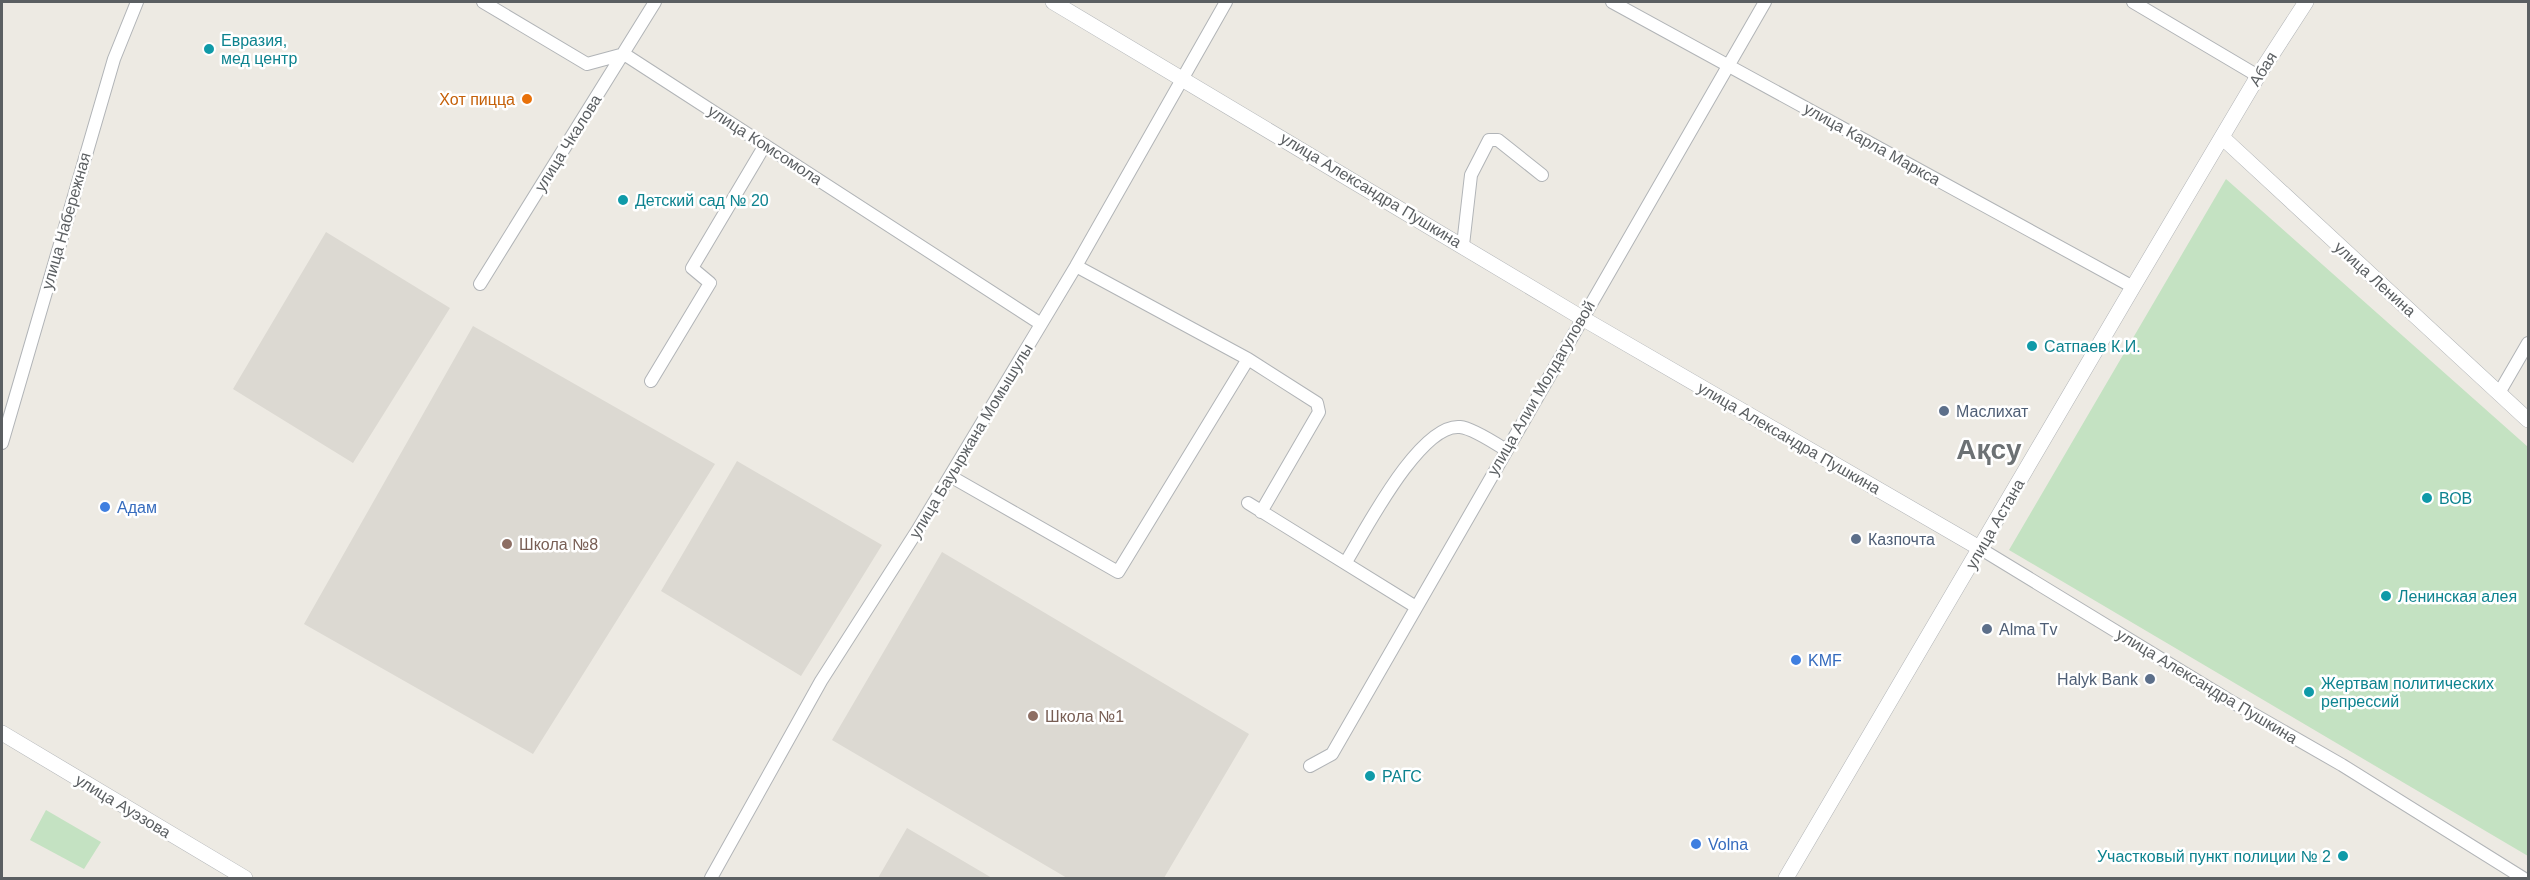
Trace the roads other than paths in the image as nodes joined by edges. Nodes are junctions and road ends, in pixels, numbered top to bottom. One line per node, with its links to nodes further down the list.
1 (137, 2): 28 (street, улица Набережная)
2 (483, 2): 10 (street)
3 (655, 2): 10 (street, улица Чкалова)
4 (1053, 2): 13 (street, улица Александра Пушкина)
5 (1227, 2): 13 (street, улица Бауыржана Момышулы)
6 (1612, 2): 11 (street, улица Карла Маркса)
7 (1765, 2): 11 (street, улица Алии Молдагуловой)
8 (2133, 2): 12 (street)
9 (2306, 2): 12 (street, Абая)
10 (624, 54): 15 (street, улица Комсомола); 19 (street, улица Чкалова)
11 (1727, 64): 20 (street, улица Карла Маркса); 21 (street, улица Алии Молдагуловой)
12 (2258, 76): 14 (street, Абая)
13 (1184, 78): 17 (street, улица Александра Пушкина); 18 (street, улица Бауыржана Момышулы)
14 (2223, 138): 20 (street, улица Астана); 26 (street, улица Ленина)
15 (765, 145): 22 (street, улица Комсомола); 25 (street)
16 (1542, 175): 17 (street)
17 (1463, 245): 21 (street, улица Александра Пушкина)
18 (1076, 266): 22 (street, улица Бауыржана Момышулы); 24 (street)
19 (480, 284)
20 (2133, 287): 33 (street, улица Астана)
21 (1582, 318): 29 (street, улица Алии Молдагуловой); 33 (street, улица Александра Пушкина)
22 (1041, 324): 30 (street, улица Бауыржана Момышулы)
23 (2529, 343): 26 (street)
24 (1248, 358): 30 (street); 32 (street)
25 (651, 381)
26 (2499, 393): 27 (street, улица Ленина)
27 (2529, 420)
28 (2, 443)
29 (1506, 450): 34 (street); 35 (street, улица Алии Молдагуловой)
30 (950, 476): 39 (street, улица Бауыржана Момышулы)
31 (1248, 503): 32 (street)
32 (1262, 512): 34 (street)
33 (1981, 549): 40 (street, улица Астана); 41 (street, улица Александра Пушкина)
34 (1346, 562): 35 (street)
35 (1416, 607): 37 (street, улица Алии Молдагуловой)
36 (2, 733): 38 (street, улица Ауэзова)
37 (1310, 766)
38 (245, 879)
39 (711, 879)
40 (1786, 879)
41 (2523, 879)

